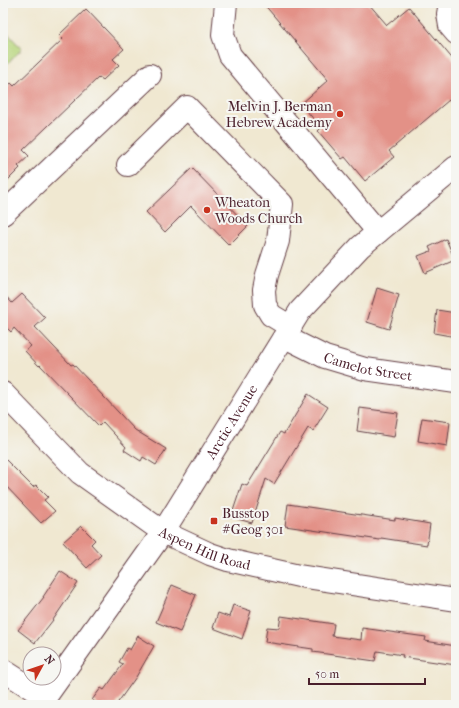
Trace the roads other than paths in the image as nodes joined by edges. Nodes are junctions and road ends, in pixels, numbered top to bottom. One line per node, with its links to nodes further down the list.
1 (226, 3): 8 (street)
2 (450, 3): 3 (street)
3 (456, 34)
4 (150, 75): 7 (street)
5 (128, 165): 9 (street, Camelot Street)
6 (456, 167): 8 (street, Arctic Avenue)
7 (3, 214)
8 (378, 232): 9 (street, Arctic Avenue)
9 (288, 332): 10 (street, Camelot Street); 12 (street, Arctic Avenue)
10 (456, 382)
11 (3, 393): 12 (street, Aspen Hill Road)
12 (163, 532): 13 (street, Aspen Hill Road); 15 (street, Arctic Avenue)
13 (456, 600)
14 (3, 670): 15 (street)
15 (42, 701)

